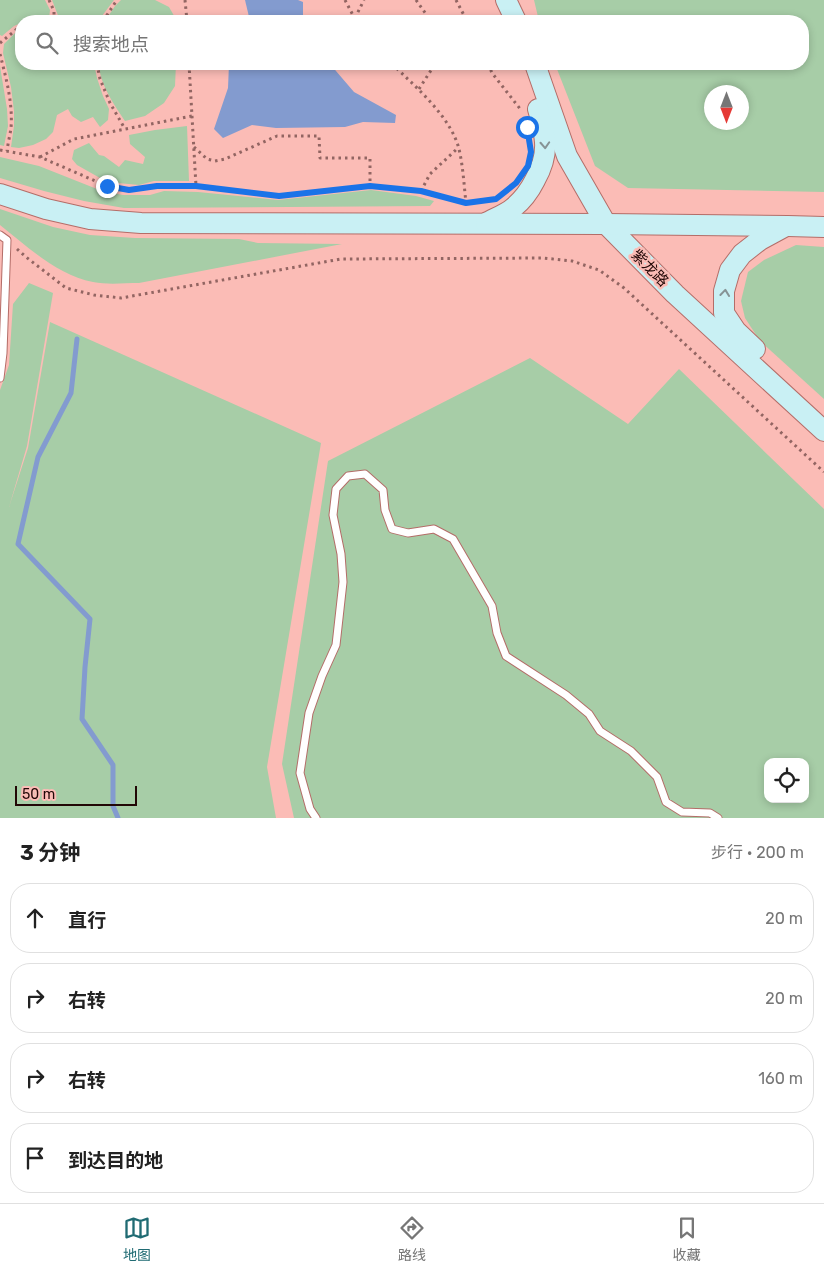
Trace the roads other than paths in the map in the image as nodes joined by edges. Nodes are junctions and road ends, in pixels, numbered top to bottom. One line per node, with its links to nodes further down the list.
1 (527, 70): 4 (street, one-way to 4)
2 (536, 70): 5 (street, 紫龙路)
3 (0, 194): 4 (street)
4 (476, 223): 5 (street)
5 (606, 224): 6 (street); 11 (street, 紫龙路)
6 (788, 226): 7 (street); 10 (street, one-way to 6)
7 (824, 227)
8 (3, 238): 9 (lane)
9 (0, 378)
10 (824, 426)
11 (824, 431)
12 (316, 818): 13 (lane)
13 (718, 818)

